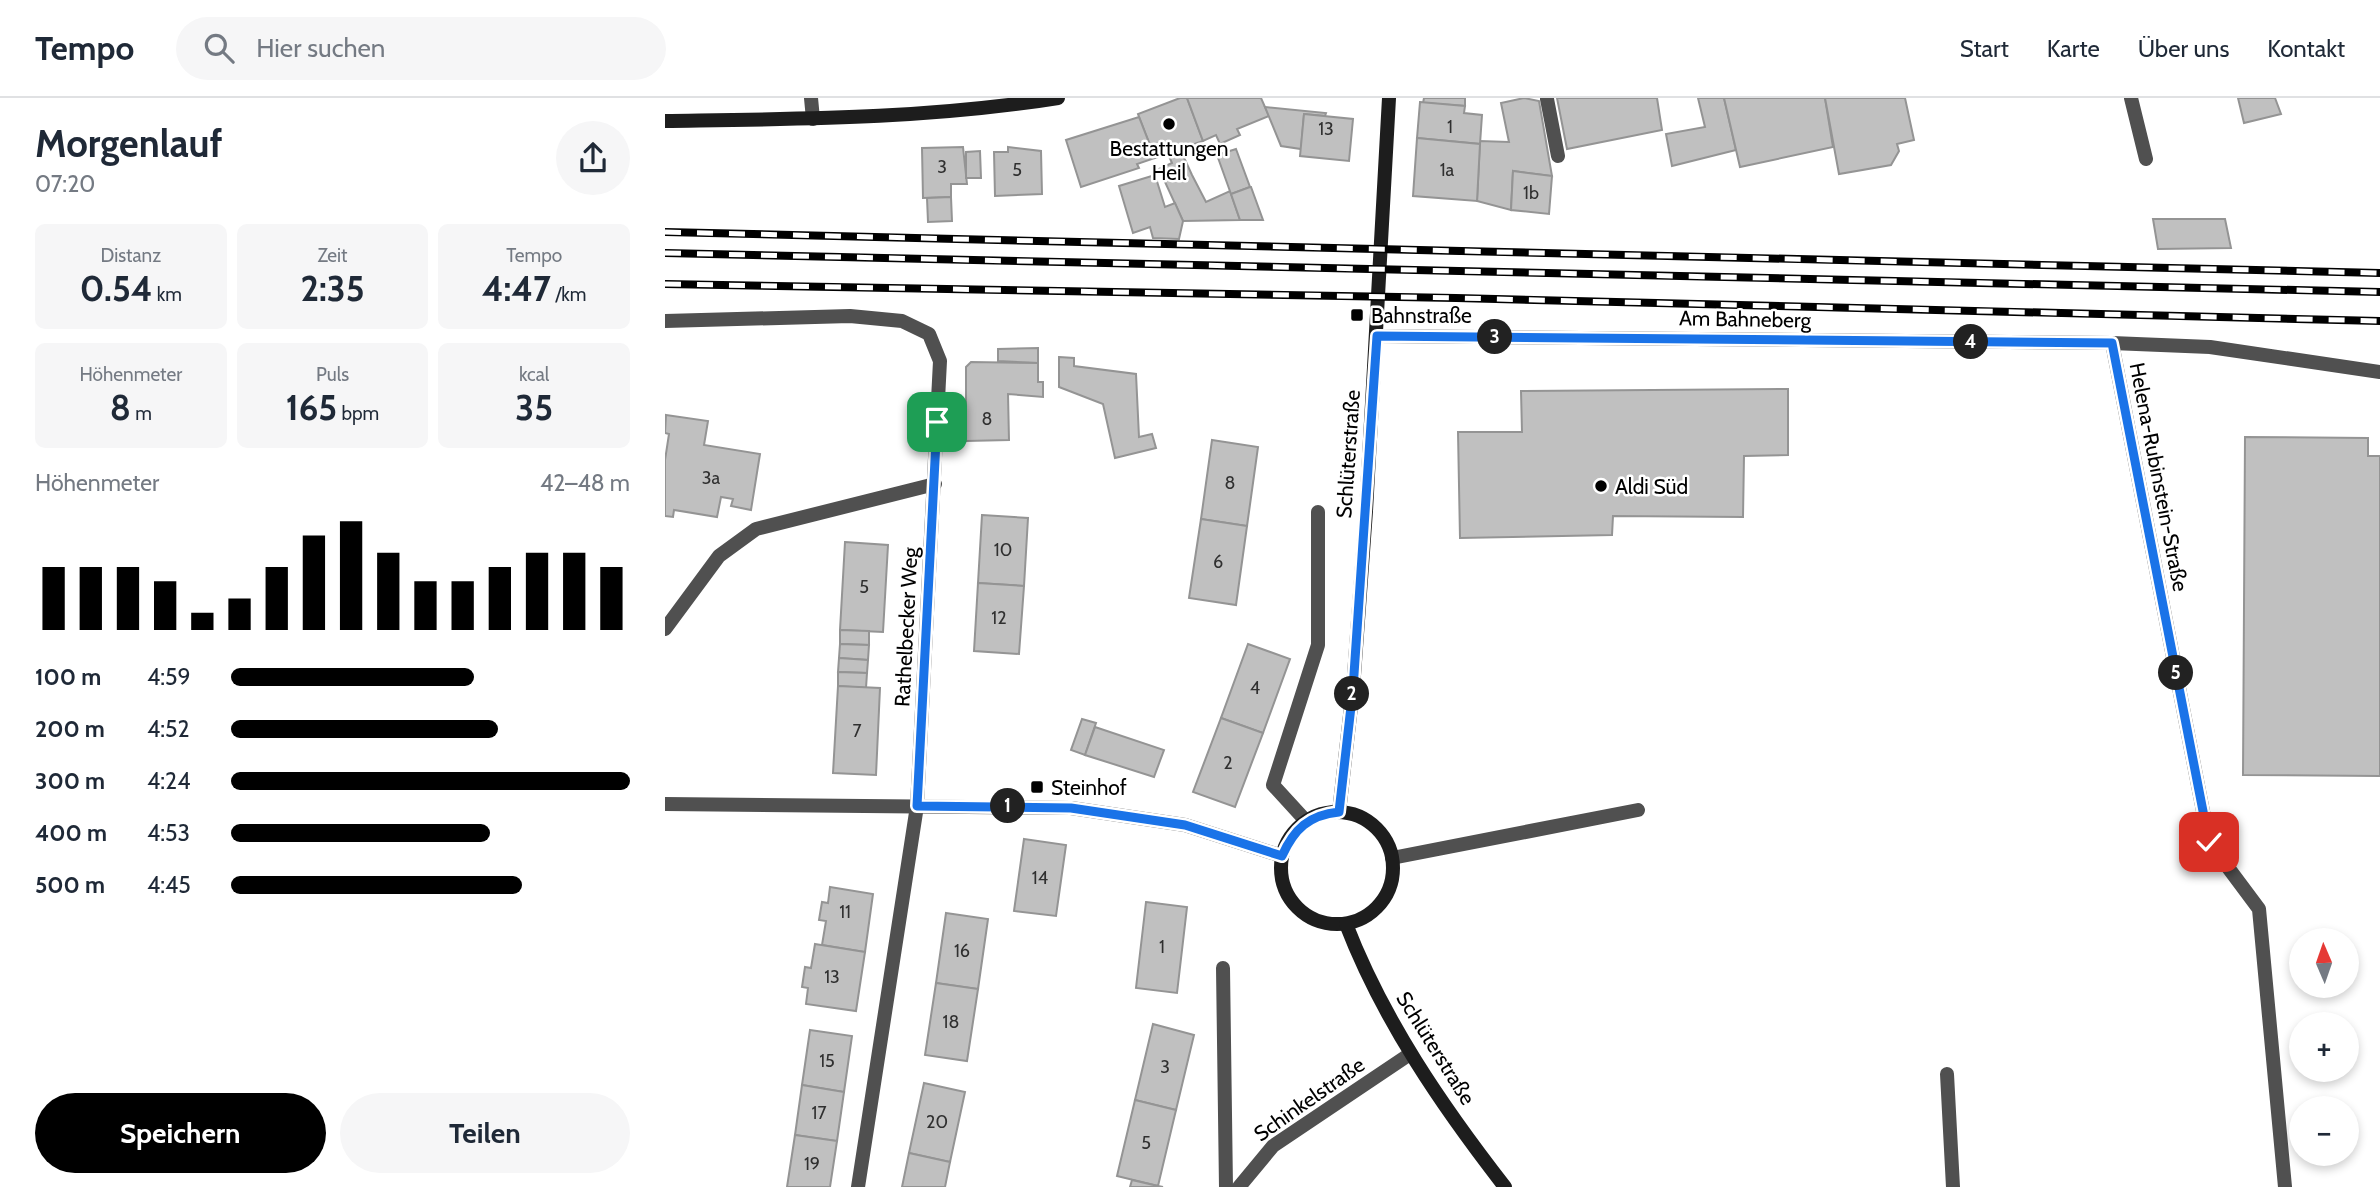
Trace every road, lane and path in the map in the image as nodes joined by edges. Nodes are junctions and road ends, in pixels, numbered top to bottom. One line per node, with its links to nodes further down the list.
1 (811, 98): 6 (street)
2 (1058, 98): 6 (street)
3 (1389, 98): 11 (street, Schlüterstraße)
4 (2131, 98): 9 (street)
5 (1546, 99): 8 (street)
6 (813, 119): 7 (street)
7 (665, 121)
8 (1559, 156)
9 (2146, 159)
10 (665, 321): 14 (street, Rathelbecker Weg)
11 (1377, 336): 12 (street, Am Bahneberg); 20 (street, Schlüterstraße)
12 (2112, 343): 13 (street, Helena-Rubinstein-Straße); 33 (street, Helena-Rubinstein-Straße)
13 (2380, 372)
14 (935, 484): 16 (street); 18 (street, Rathelbecker Weg)
15 (1318, 512): 21 (street)
16 (665, 629)
17 (665, 804): 18 (street)
18 (917, 806): 22 (street); 28 (street, Rathelbecker Weg)
19 (1638, 810): 23 (street)
20 (1339, 812): 21 (street); 23 (street)
21 (1306, 821): 22 (street)
22 (1282, 856): 24 (street)
23 (1392, 858): 24 (street)
24 (1346, 924): 26 (street, Schlüterstraße)
25 (1223, 968): 29 (street)
26 (1411, 1054): 30 (street, Schinkelstraße); 31 (street, Schlüterstraße)
27 (1947, 1074): 32 (street)
28 (858, 1187)
29 (1226, 1187)
30 (1239, 1187)
31 (1505, 1187)
32 (1953, 1187)
33 (2285, 1187)

